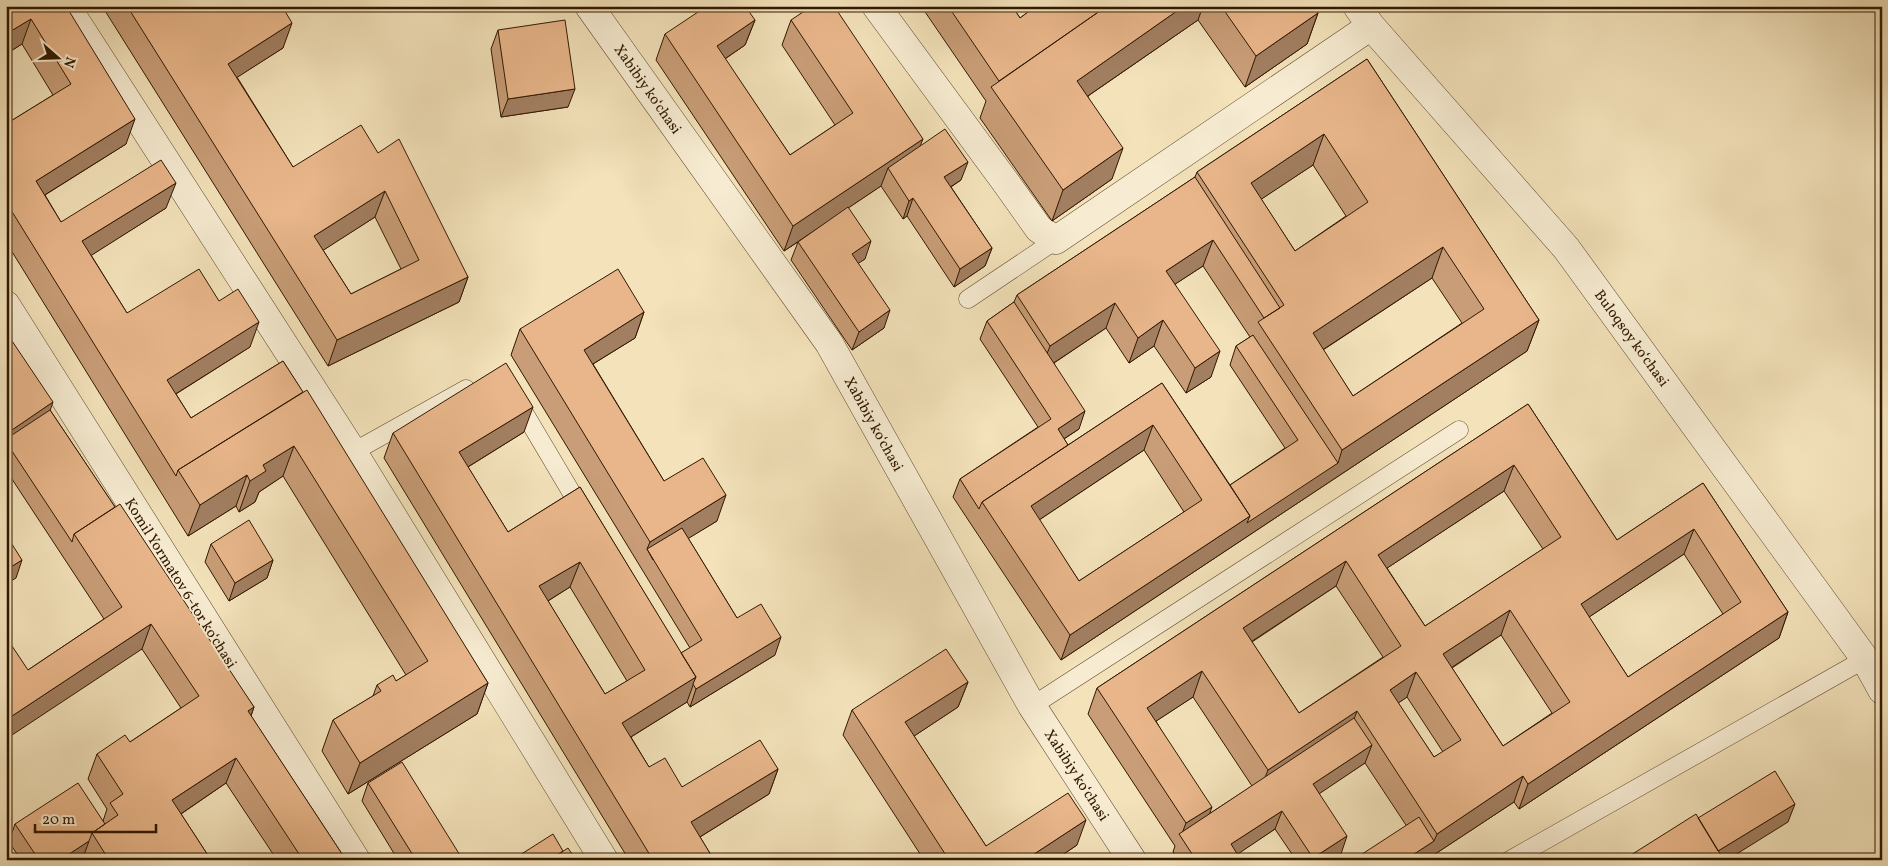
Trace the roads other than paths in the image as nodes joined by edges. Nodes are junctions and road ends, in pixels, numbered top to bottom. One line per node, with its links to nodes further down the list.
1 (66, 6): 11 (street)
2 (589, 6): 14 (street, Xabibiy koʻchasi)
3 (876, 6): 5 (street)
4 (1364, 16): 5 (street); 13 (street, Buloqsoy koʻchasi)
5 (1056, 240): 6 (lane)
6 (968, 299)
7 (6, 305): 15 (street, Komil Yormatov 6-tor koʻchasi)
8 (482, 380): 11 (lane)
9 (509, 387): 12 (lane)
10 (1459, 430): 14 (lane)
11 (353, 452): 16 (street)
12 (593, 529)
13 (1876, 676): 18 (lane)
14 (1032, 706): 17 (street, Xabibiy koʻchasi)
15 (356, 860)
16 (604, 860)
17 (1132, 860)
18 (1510, 860)

